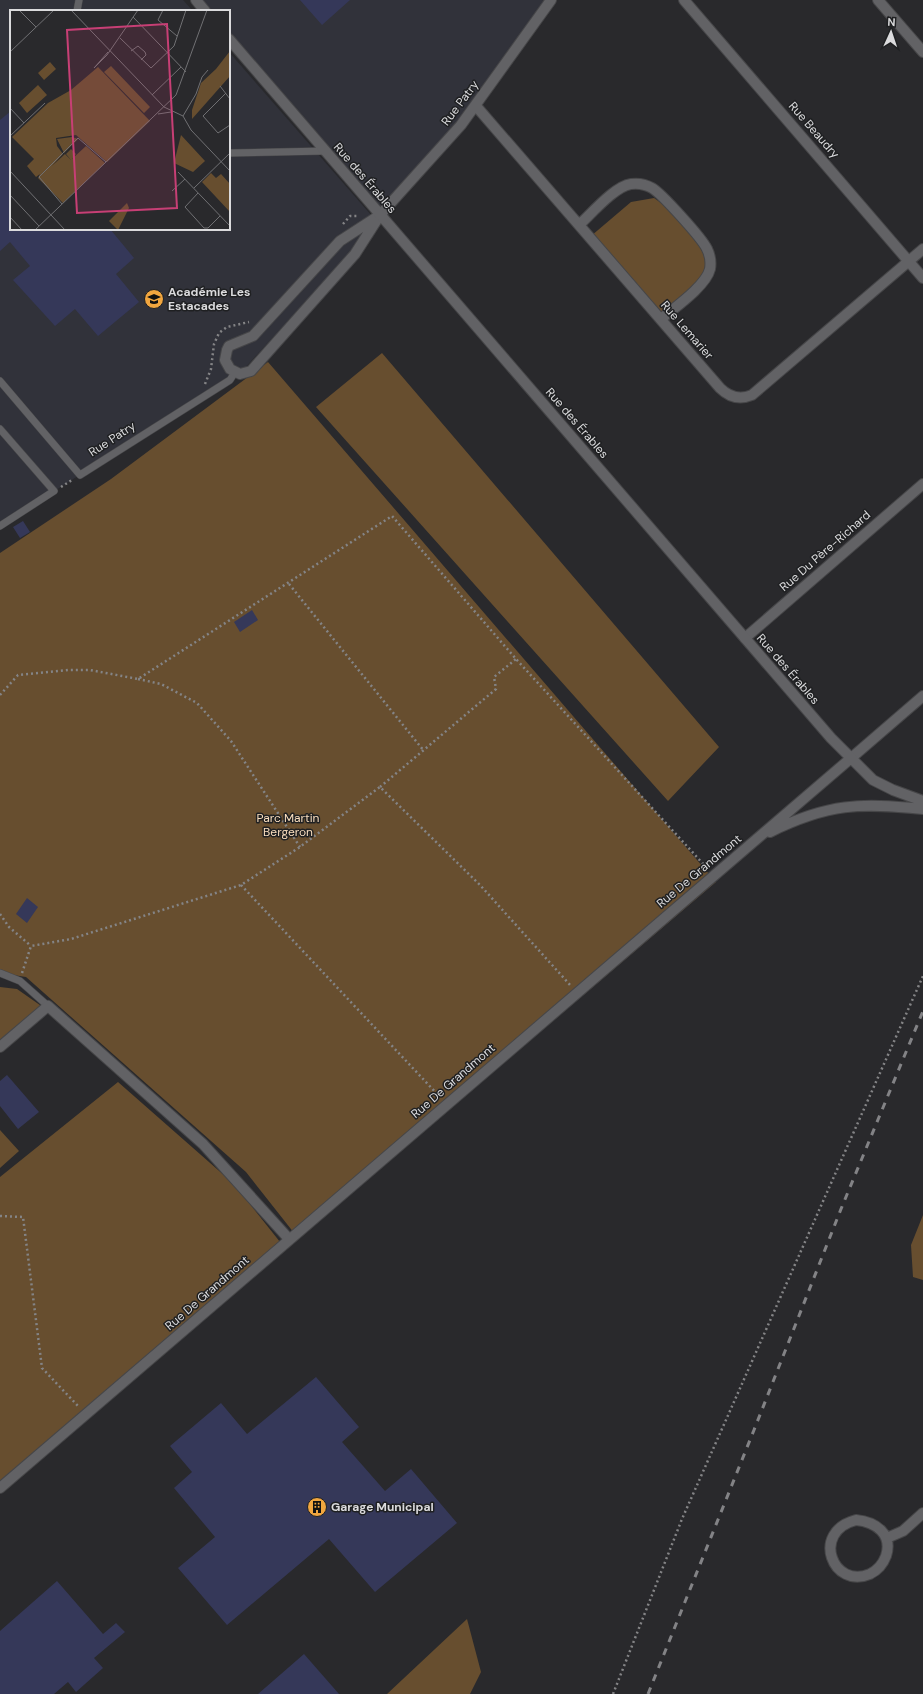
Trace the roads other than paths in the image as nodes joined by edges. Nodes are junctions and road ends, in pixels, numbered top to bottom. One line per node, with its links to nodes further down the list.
1 (79, 0): 6 (lane)
2 (196, 0): 7 (street)
3 (551, 0): 10 (street, Rue Patry)
4 (684, 0): 16 (street, Rue Beaudry)
5 (878, 0): 9 (street)
6 (77, 10)
7 (204, 10)
8 (230, 40): 11 (street, Rue des Érables)
9 (923, 52)
10 (476, 106): 13 (street, Rue Patry); 14 (street, Rue Lemarier)
11 (325, 151): 12 (lane); 13 (street, Rue des Érables)
12 (230, 153)
13 (380, 215): 19 (street, Rue Patry); 19 (street, Rue Patry); 24 (street, Rue des Érables)
14 (579, 225): 18 (street, Rue Lemarier); 18 (street)
15 (923, 248): 16 (street)
16 (910, 261): 17 (street, Rue Beaudry); 18 (street, Rue Lemarier)
17 (923, 278)
18 (661, 319)
19 (235, 372): 20 (lane, Rue Patry)
20 (0, 381)
21 (0, 429): 23 (lane)
22 (923, 484): 24 (street, Rue Du Père-Richard)
23 (0, 526)
24 (745, 638): 26 (street, Rue des Érables)
25 (923, 696): 26 (street, Rue De Grandmont)
26 (850, 758): 27 (street, Rue des Érables); 29 (street, Rue De Grandmont)
27 (923, 800)
28 (923, 809): 29 (street)
29 (758, 838): 33 (street, Rue De Grandmont)
30 (0, 973): 31 (lane)
31 (48, 1006): 32 (street); 33 (street)
32 (0, 1046)
33 (289, 1239): 34 (street, Rue De Grandmont)
34 (0, 1488)
35 (923, 1513): 36 (street)
36 (887, 1538): 36 (street)

